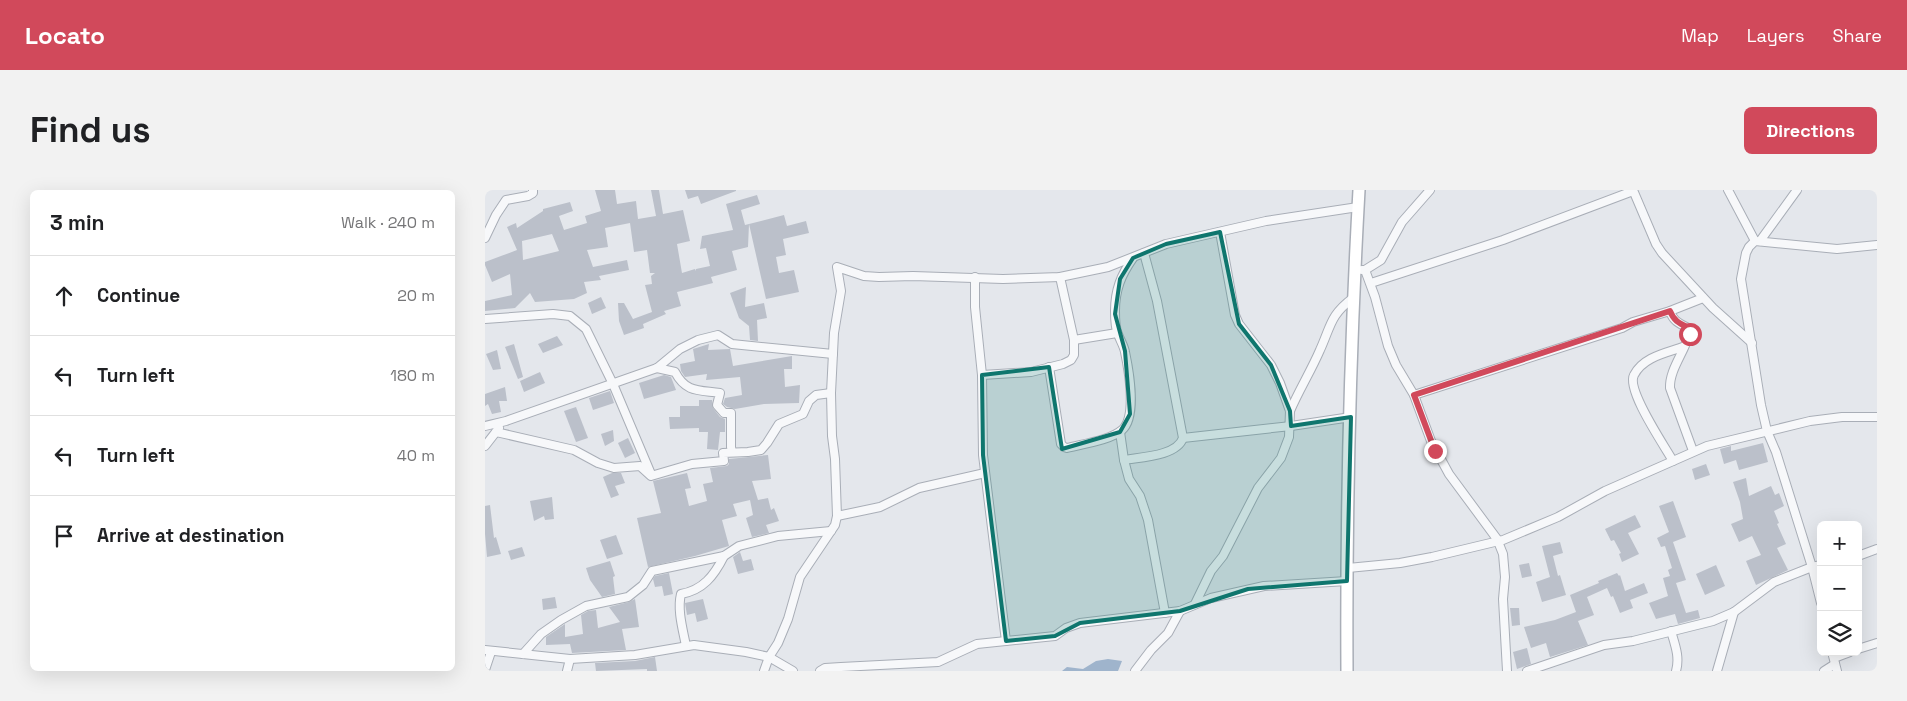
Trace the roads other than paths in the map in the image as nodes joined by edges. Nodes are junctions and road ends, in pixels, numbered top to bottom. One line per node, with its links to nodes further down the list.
1 (533, 190): 9 (street)
2 (1359, 190): 7 (street)
3 (1430, 190): 14 (street)
4 (1633, 190): 17 (street); 19 (street)
5 (1728, 190): 10 (street)
6 (1797, 190): 10 (street)
7 (1358, 207): 8 (street); 14 (street)
8 (1220, 232): 12 (street); 33 (street)
9 (485, 238)
10 (1757, 241): 11 (street); 24 (street)
11 (1877, 245)
12 (1144, 253): 13 (street); 42 (street)
13 (1133, 258): 16 (street); 22 (street)
14 (1359, 270): 17 (street); 18 (street)
15 (975, 277): 16 (street); 26 (street); 29 (street)
16 (1059, 277): 23 (street)
17 (1371, 284): 32 (street)
18 (1353, 298): 33 (street); 34 (street)
19 (1703, 298): 20 (street); 24 (street)
20 (1670, 311): 25 (street); 32 (street)
21 (485, 319): 30 (street)
22 (1117, 333): 23 (street); 41 (street)
23 (1074, 340): 27 (street)
24 (1752, 343): 39 (street)
25 (1683, 347): 44 (street); 47 (street)
26 (833, 354): 28 (street); 31 (street)
27 (1049, 367): 29 (street); 41 (street)
28 (657, 368): 30 (street); 45 (street)
29 (982, 375): 48 (street)
30 (613, 384): 36 (street); 49 (street)
31 (831, 393): 45 (street); 50 (street)
32 (1414, 395): 52 (street)
33 (1290, 411): 38 (street)
34 (1351, 417): 38 (street); 58 (street)
35 (1877, 417): 39 (street)
36 (505, 421): 37 (street); 40 (street)
37 (485, 426)
38 (1291, 426): 42 (street); 61 (street)
39 (1767, 431): 44 (street); 57 (street)
40 (496, 432): 43 (street); 49 (street)
41 (1120, 432): 46 (street)
42 (1183, 438): 46 (street)
43 (485, 446)
44 (1693, 451): 47 (street)
45 (732, 452): 49 (street)
46 (1124, 460): 64 (street)
47 (1673, 461): 52 (street)
48 (985, 472): 50 (street); 66 (street)
49 (651, 476)
50 (837, 516): 51 (street)
51 (831, 531): 55 (street); 72 (street)
52 (1498, 542): 58 (street); 82 (street)
53 (1877, 549): 54 (street)
54 (1862, 555)
55 (724, 556): 68 (street); 71 (street)
56 (1817, 566): 57 (street)
57 (1812, 567): 60 (street); 63 (street)
58 (1348, 568): 59 (street)
59 (1347, 581): 61 (street); 81 (street)
60 (1817, 587)
61 (1195, 604): 62 (street)
62 (1180, 611): 64 (street); 80 (street)
63 (1734, 612): 65 (street); 85 (street)
64 (1165, 613): 66 (street)
65 (1671, 631): 83 (street); 84 (street)
66 (1006, 641): 79 (street)
67 (1877, 643): 69 (street)
68 (686, 646): 72 (street); 73 (street)
69 (1862, 648)
70 (488, 651): 71 (street); 75 (street)
71 (523, 654): 73 (street)
72 (769, 657): 77 (street); 78 (street)
73 (570, 659): 76 (street)
74 (1834, 661): 86 (street)
75 (485, 670)
76 (567, 671)
77 (764, 671)
78 (793, 671)
79 (820, 671)
80 (1135, 671)
81 (1347, 671)
82 (1507, 671)
83 (1527, 671)
84 (1675, 671)
85 (1717, 671)
86 (1824, 671)

